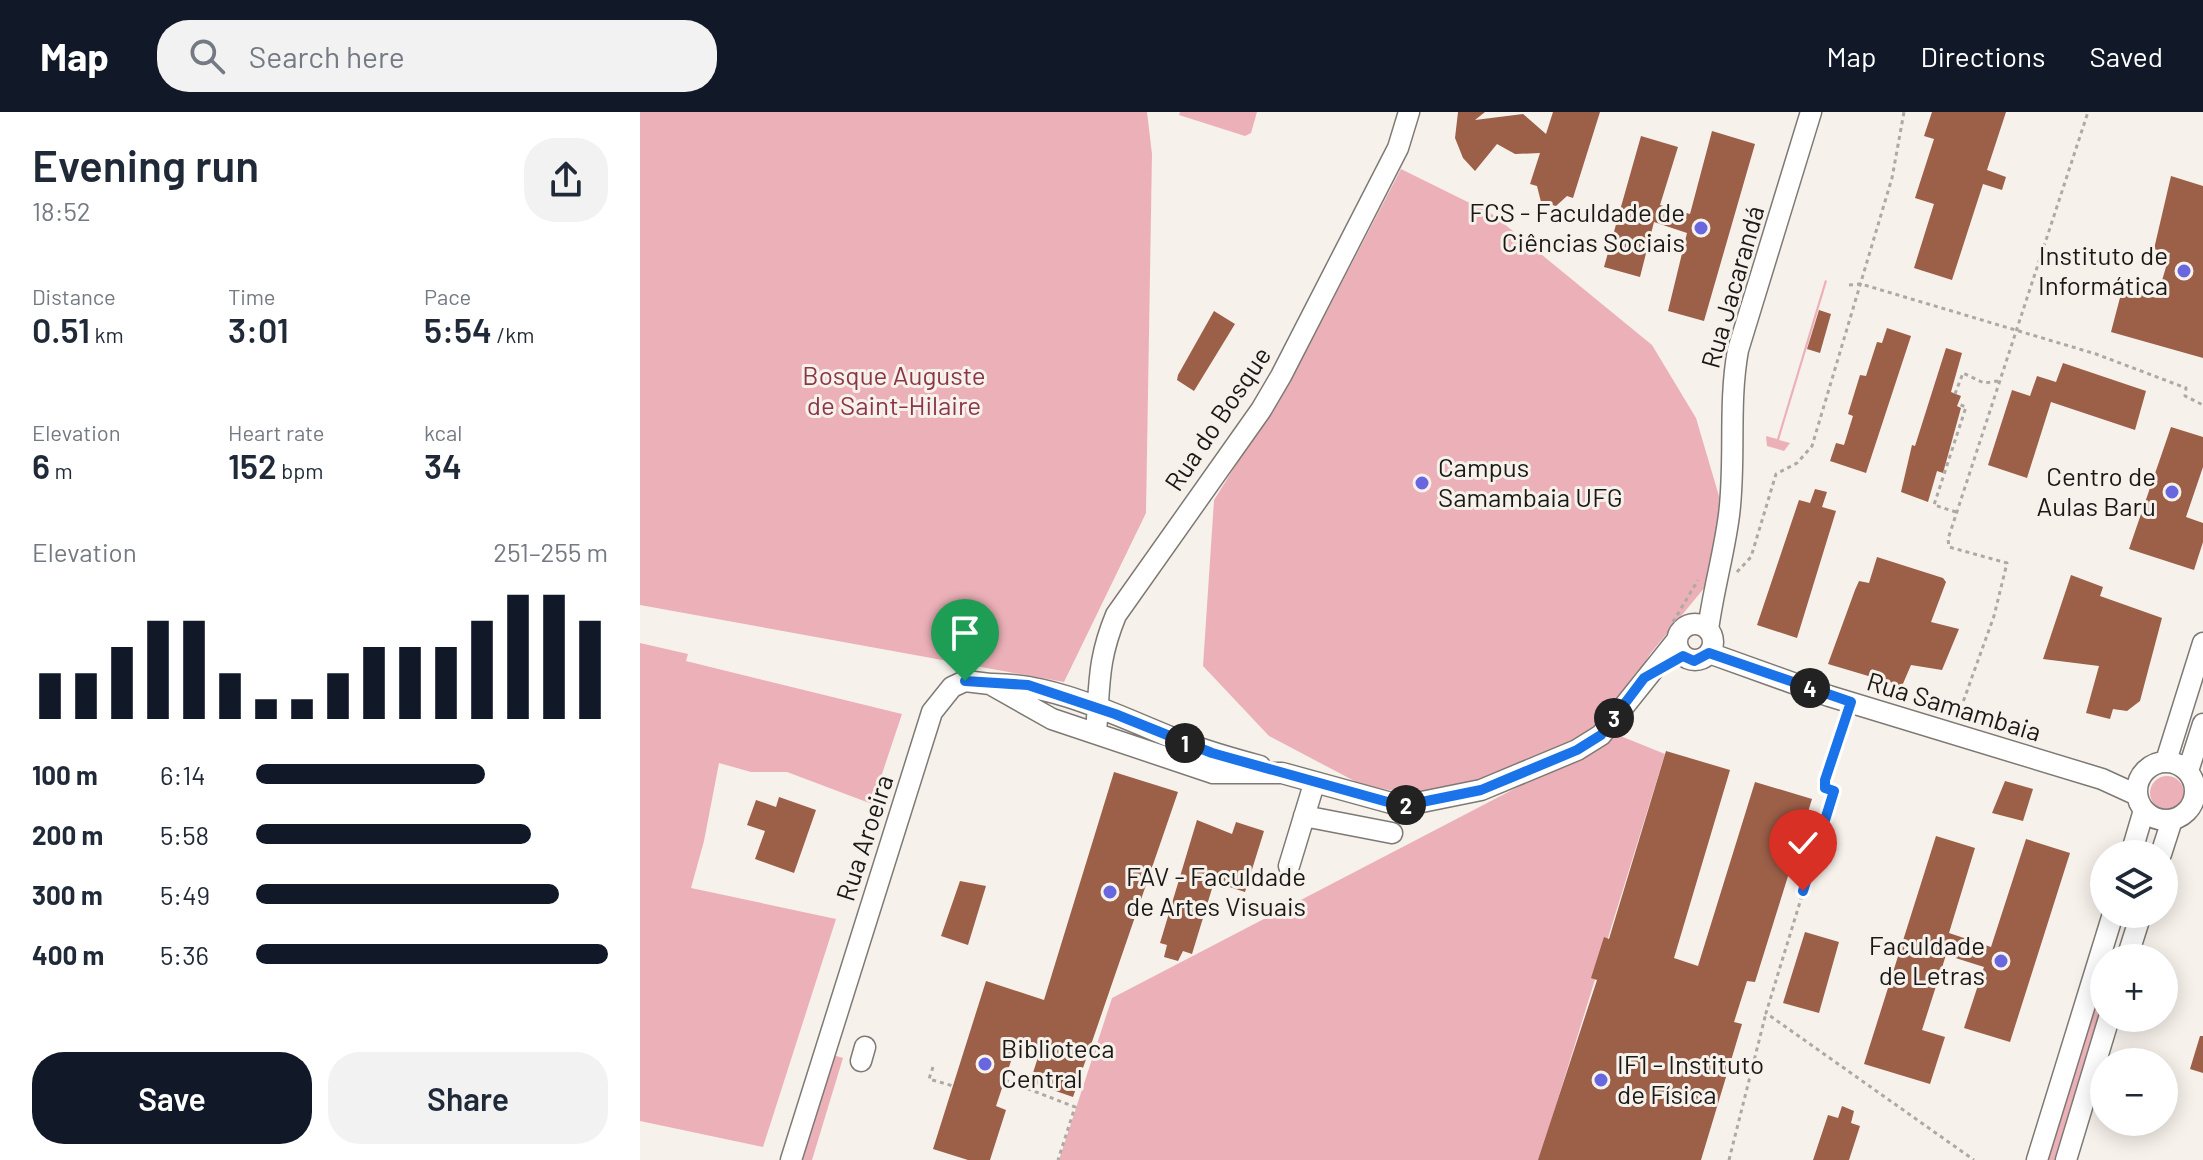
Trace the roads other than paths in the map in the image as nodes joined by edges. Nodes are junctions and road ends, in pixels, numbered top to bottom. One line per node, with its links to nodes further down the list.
1 (1409, 112): 9 (street, Rua do Bosque)
2 (1811, 112): 3 (street, Rua Jacarandá)
3 (1716, 574): 4 (street); 5 (street)
4 (1708, 630): 5 (street); 7 (street)
5 (1679, 637): 7 (street); 15 (street)
6 (2203, 643): 12 (street)
7 (1709, 653): 16 (street, Rua Samambaia)
8 (990, 684): 9 (street, Rua Aroeira); 11 (street); 25 (street, Rua Aroeira)
9 (1098, 708): 11 (street); 14 (street, Rua Aroeira)
10 (2203, 724): 13 (street)
11 (1096, 732): 14 (street)
12 (2166, 761): 13 (street); 16 (street)
13 (2188, 771): 18 (street)
14 (1282, 773): 15 (street)
15 (1314, 784): 17 (street)
16 (2141, 802): 18 (street); 20 (street)
17 (1304, 816): 19 (street); 22 (street)
18 (2172, 820): 21 (street)
19 (1392, 833)
20 (2134, 840)
21 (2166, 840)
22 (1289, 866)
23 (2109, 928): 26 (street)
24 (2105, 1032): 27 (street)
25 (791, 1160)
26 (2037, 1160)
27 (2066, 1160)

